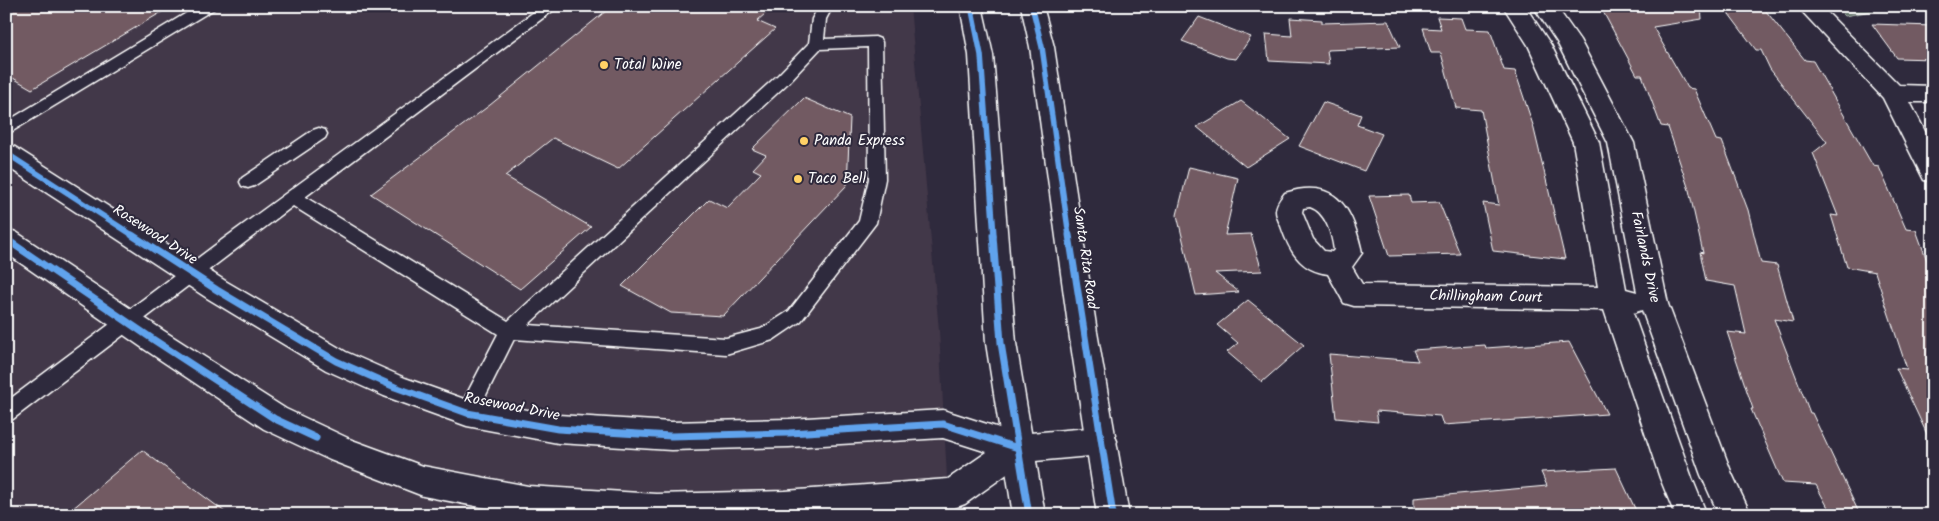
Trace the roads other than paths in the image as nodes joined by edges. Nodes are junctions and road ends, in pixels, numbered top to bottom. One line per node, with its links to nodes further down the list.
1 (209, 6): 12 (lane)
2 (552, 6): 17 (lane)
3 (826, 6): 9 (lane)
4 (971, 6): 28 (street)
5 (1032, 6): 27 (street, Santa Rita Road)
6 (1514, 6): 21 (street)
7 (1544, 6): 22 (street, Fairlands Drive)
8 (1808, 6): 10 (street)
9 (816, 44): 24 (lane); 24 (lane)
10 (1893, 94): 11 (street); 15 (street)
11 (1933, 94)
12 (6, 129)
13 (319, 134): 16 (lane)
14 (6, 154): 20 (street, Rosewood Drive)
15 (1933, 173)
16 (248, 182)
17 (293, 198): 20 (lane); 24 (lane)
18 (6, 239): 23 (street)
19 (1336, 263): 21 (street, Chillingham Court)
20 (192, 273): 23 (lane); 26 (street, Rosewood Drive)
21 (1614, 300): 22 (street, Chillingham Court); 32 (street)
22 (1654, 304): 33 (street, Fairlands Drive)
23 (127, 322): 25 (lane); 29 (street)
24 (509, 331): 26 (lane)
25 (6, 413)
26 (467, 413): 28 (street, Rosewood Drive)
27 (1101, 441): 28 (street, Rosewood Drive); 31 (street, Santa Rita Road)
28 (1018, 448): 29 (street); 30 (street)
29 (554, 509)
30 (1029, 515)
31 (1113, 515)
32 (1691, 515)
33 (1735, 515)

